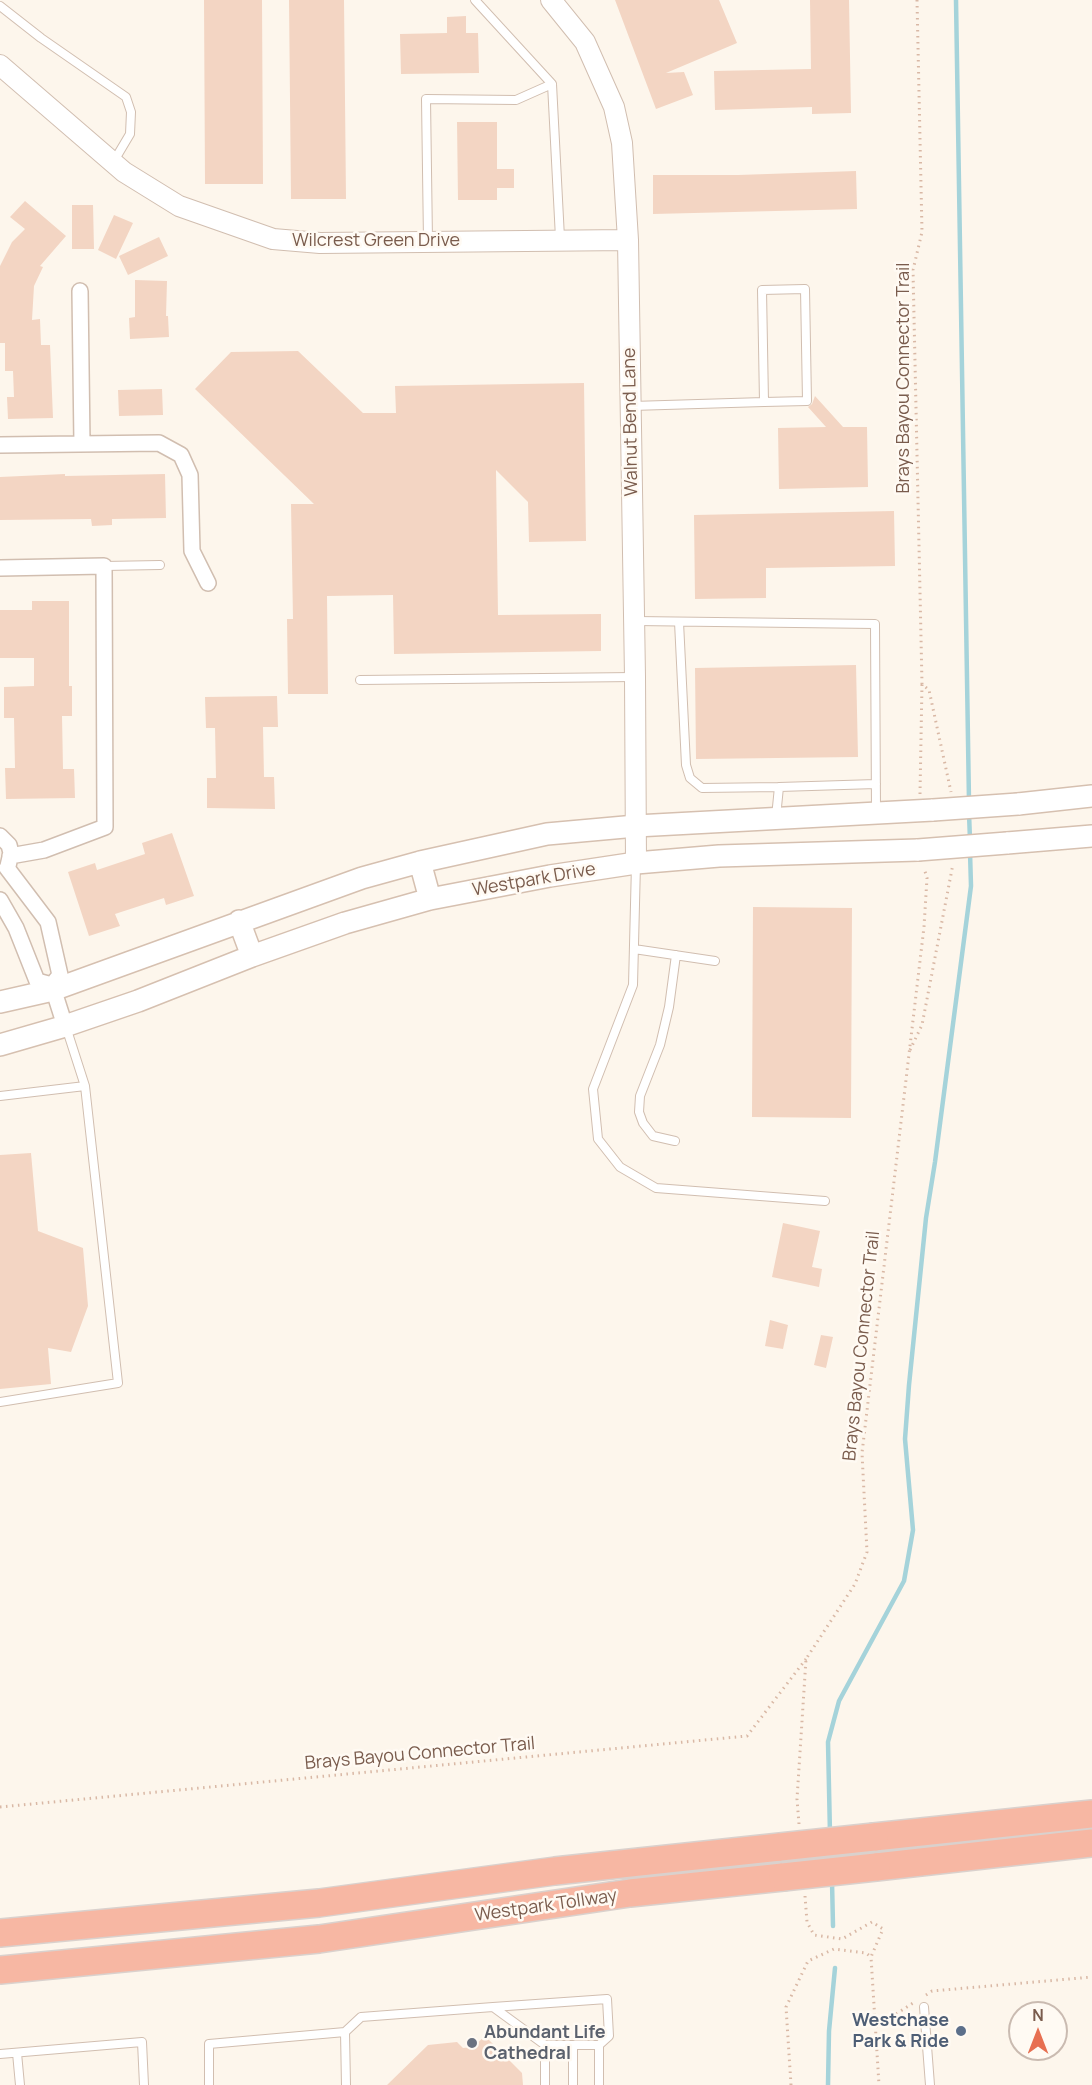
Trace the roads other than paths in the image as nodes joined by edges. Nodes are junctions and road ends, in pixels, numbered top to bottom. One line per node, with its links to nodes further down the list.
1 (475, 0): 5 (lane)
2 (551, 0): 8 (street, Walnut Bend Lane)
3 (0, 6): 6 (lane)
4 (0, 65): 6 (street, Wilcrest Green Drive)
5 (552, 84): 7 (lane); 9 (lane)
6 (113, 163): 9 (street, Wilcrest Green Drive)
7 (560, 240): 8 (street, Wilcrest Green Drive); 9 (street, Wilcrest Green Drive)
8 (628, 240): 12 (street, Walnut Bend Lane)
9 (428, 242)
10 (80, 291): 13 (street)
11 (764, 402): 11 (lane); 12 (lane)
12 (631, 406): 19 (street, Walnut Bend Lane)
13 (82, 444): 14 (street); 18 (street)
14 (0, 445)
15 (104, 566): 16 (lane); 17 (street); 33 (street)
16 (160, 566)
17 (0, 568)
18 (208, 583)
19 (634, 621): 20 (lane); 21 (street, Walnut Bend Lane)
20 (679, 622): 23 (lane); 24 (lane)
21 (635, 677): 22 (lane); 28 (street, Walnut Bend Lane)
22 (360, 680)
23 (876, 784): 24 (lane); 26 (lane)
24 (779, 787): 27 (lane)
25 (1092, 796): 26 (main road, bridge)
26 (876, 813): 27 (main road)
27 (776, 818): 28 (main road)
28 (636, 826): 31 (main road); 32 (street, Walnut Bend Lane)
29 (0, 836): 33 (street)
30 (1092, 836): 32 (main road, Westpark Drive, bridge)
31 (420, 862): 34 (main road); 36 (main road)
32 (636, 863): 34 (main road, Westpark Drive); 37 (lane)
33 (6, 866): 41 (street)
34 (430, 899): 39 (main road, Westpark Drive)
35 (0, 900): 41 (street)
36 (239, 921): 39 (main road); 41 (main road)
37 (634, 949): 38 (lane); 48 (lane)
38 (676, 955): 40 (lane); 47 (lane)
39 (252, 956): 43 (main road, Westpark Drive)
40 (715, 961)
41 (52, 987): 42 (main road); 43 (street)
42 (0, 1002)
43 (65, 1026): 44 (main road, Westpark Drive); 45 (lane)
44 (0, 1045)
45 (85, 1086): 46 (lane); 49 (lane)
46 (0, 1096)
47 (675, 1141)
48 (825, 1202)
49 (0, 1402)
50 (1092, 1814): 52 (highway, Westpark Tollway, bridge)
51 (1092, 1844): 53 (highway, Westpark Tollway, bridge)
52 (0, 1933)
53 (0, 1970)
54 (493, 2007): 56 (lane); 57 (lane); 59 (lane)
55 (924, 2007): 69 (lane)
56 (345, 2032): 64 (lane); 65 (lane)
57 (545, 2045): 58 (lane); 66 (lane)
58 (573, 2045): 59 (lane); 67 (lane)
59 (599, 2045): 68 (lane)
60 (17, 2053): 61 (lane); 62 (lane); 63 (lane)
61 (0, 2054)
62 (20, 2085)
63 (144, 2085)
64 (209, 2085)
65 (346, 2085)
66 (545, 2085)
67 (573, 2085)
68 (599, 2085)
69 (930, 2085)

